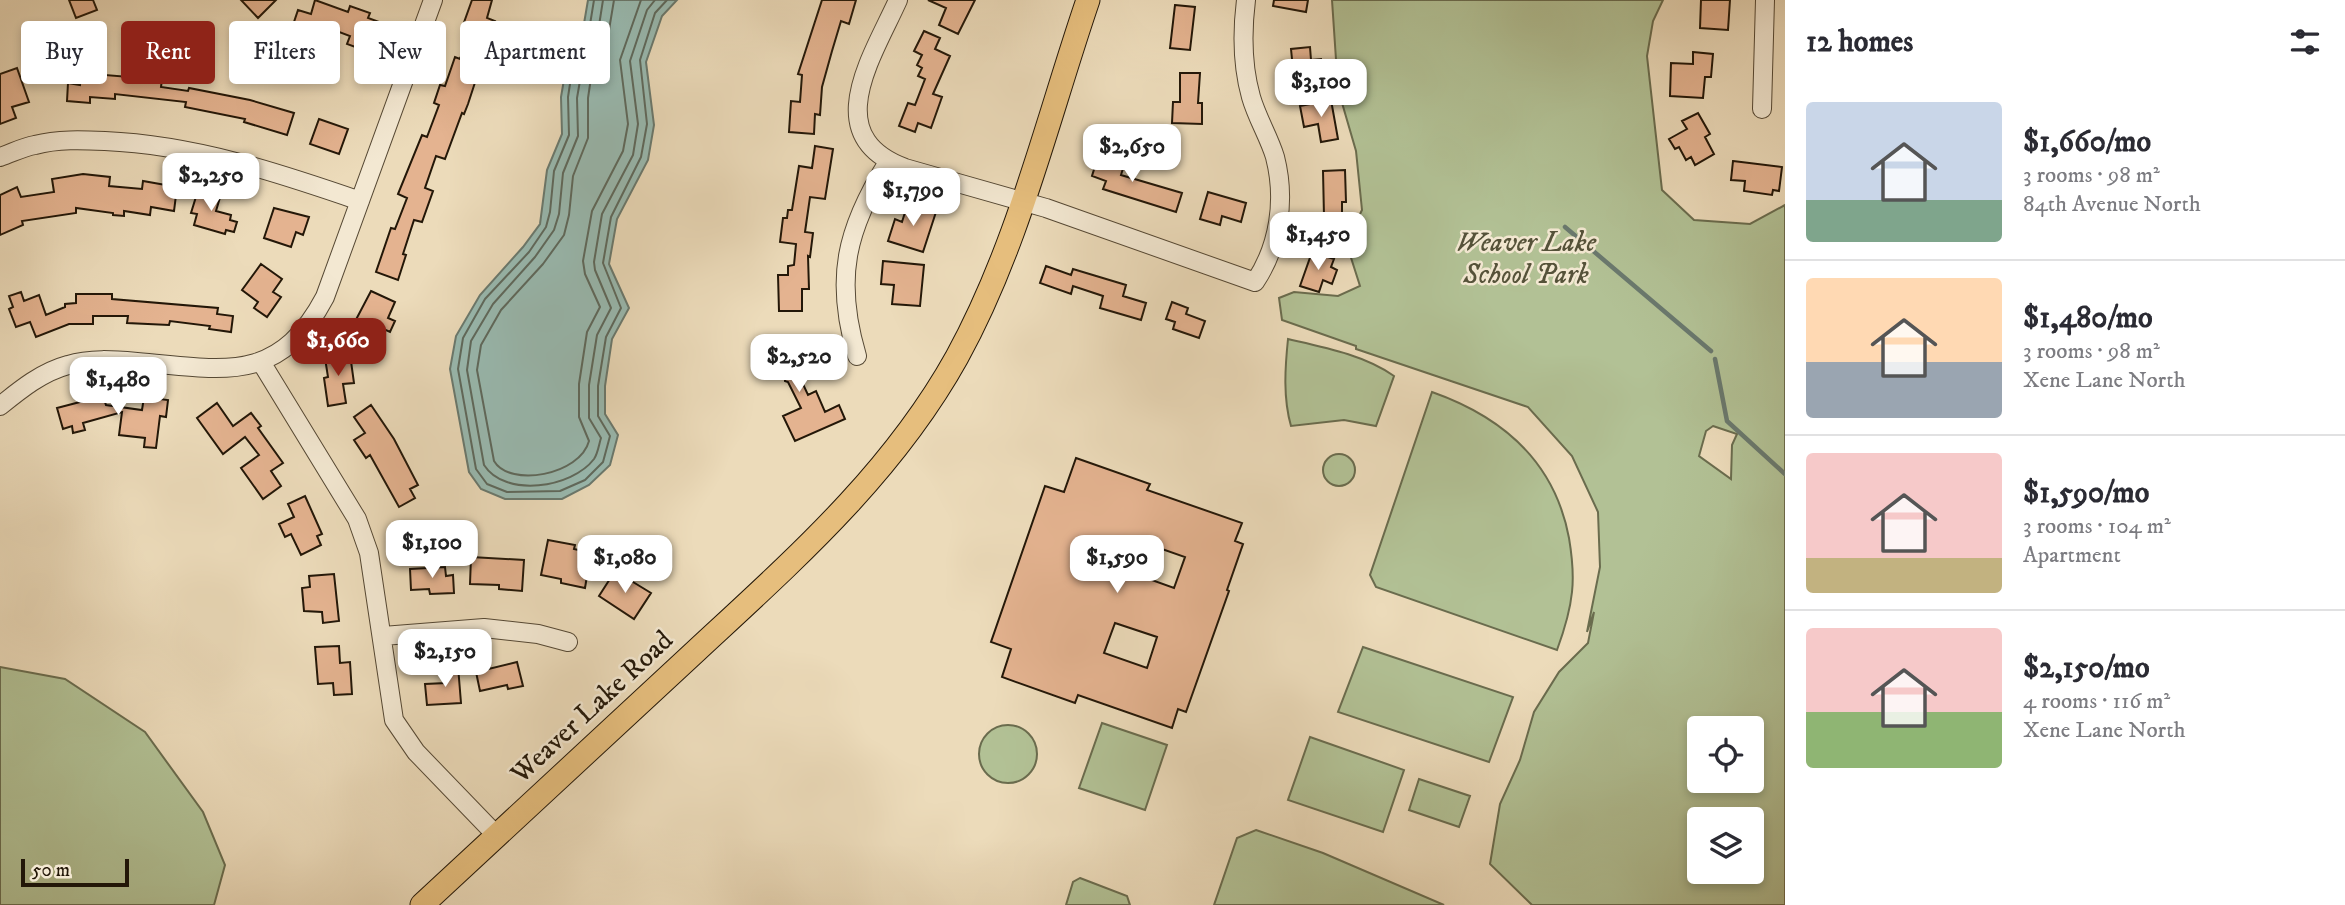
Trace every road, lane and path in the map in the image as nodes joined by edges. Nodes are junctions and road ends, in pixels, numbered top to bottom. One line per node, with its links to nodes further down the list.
1 (433, 0): 9 (street)
2 (898, 0): 8 (street)
3 (1088, 0): 10 (main road, Weaver Lake Road)
4 (1246, 0): 10 (street)
5 (1765, 0): 6 (street)
6 (1762, 109)
7 (0, 158): 9 (street)
8 (888, 162): 10 (street); 11 (street)
9 (360, 201): 12 (street)
10 (1022, 202): 16 (main road, Weaver Lake Road)
11 (857, 356)
12 (261, 362): 13 (street); 14 (street)
13 (0, 406)
14 (383, 636): 15 (street); 16 (street)
15 (568, 642)
16 (497, 836): 17 (main road, Weaver Lake Road)
17 (422, 905)

